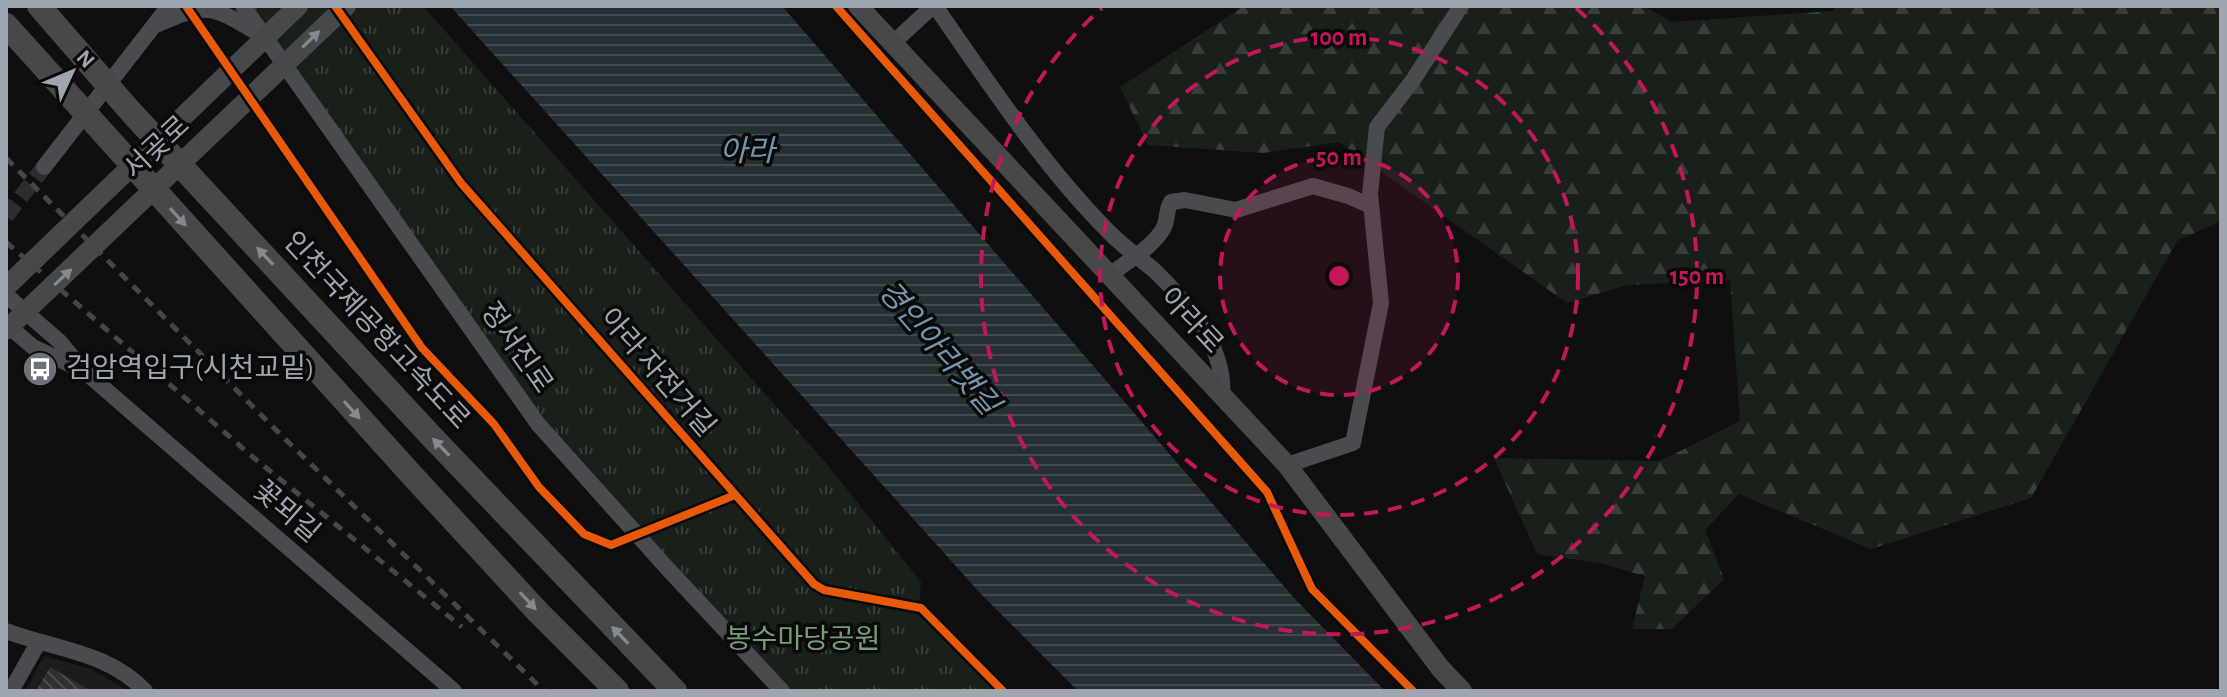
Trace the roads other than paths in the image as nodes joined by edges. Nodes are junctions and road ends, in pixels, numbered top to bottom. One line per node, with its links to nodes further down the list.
1 (39, 6): 30 (highway, 인천국제공항고속도로, one-way to 1)
2 (169, 6): 10 (street)
3 (243, 6): 11 (street, 정서진로)
4 (298, 6): 17 (main road, 서곶로)
5 (346, 6): 20 (main road, 서곶로, one-way to 5)
6 (858, 6): 12 (main road, 아라로)
7 (934, 6): 12 (street); 15 (street)
8 (1461, 6): 14 (street)
9 (6, 25): 29 (highway, one-way to 29)
10 (153, 26): 11 (street); 13 (street)
11 (264, 37): 31 (street, 정서진로)
12 (893, 43): 16 (main road, 아라로)
13 (44, 167)
14 (1371, 206): 15 (street); 23 (street)
15 (1135, 255): 16 (street); 22 (street)
16 (1110, 275): 22 (main road, 아라로)
17 (6, 287)
18 (6, 295): 21 (street, 꽃뫼길)
19 (6, 324): 21 (street, 꽃뫼길)
20 (6, 330)
21 (84, 371): 28 (street, 꽃뫼길)
22 (1222, 395): 23 (main road, 아라로)
23 (1287, 465): 32 (main road, 아라로)
24 (6, 631): 25 (street)
25 (38, 643): 26 (street); 27 (street)
26 (11, 691)
27 (145, 691)
28 (454, 691)
29 (617, 691)
30 (675, 691)
31 (782, 691)
32 (1462, 691)

